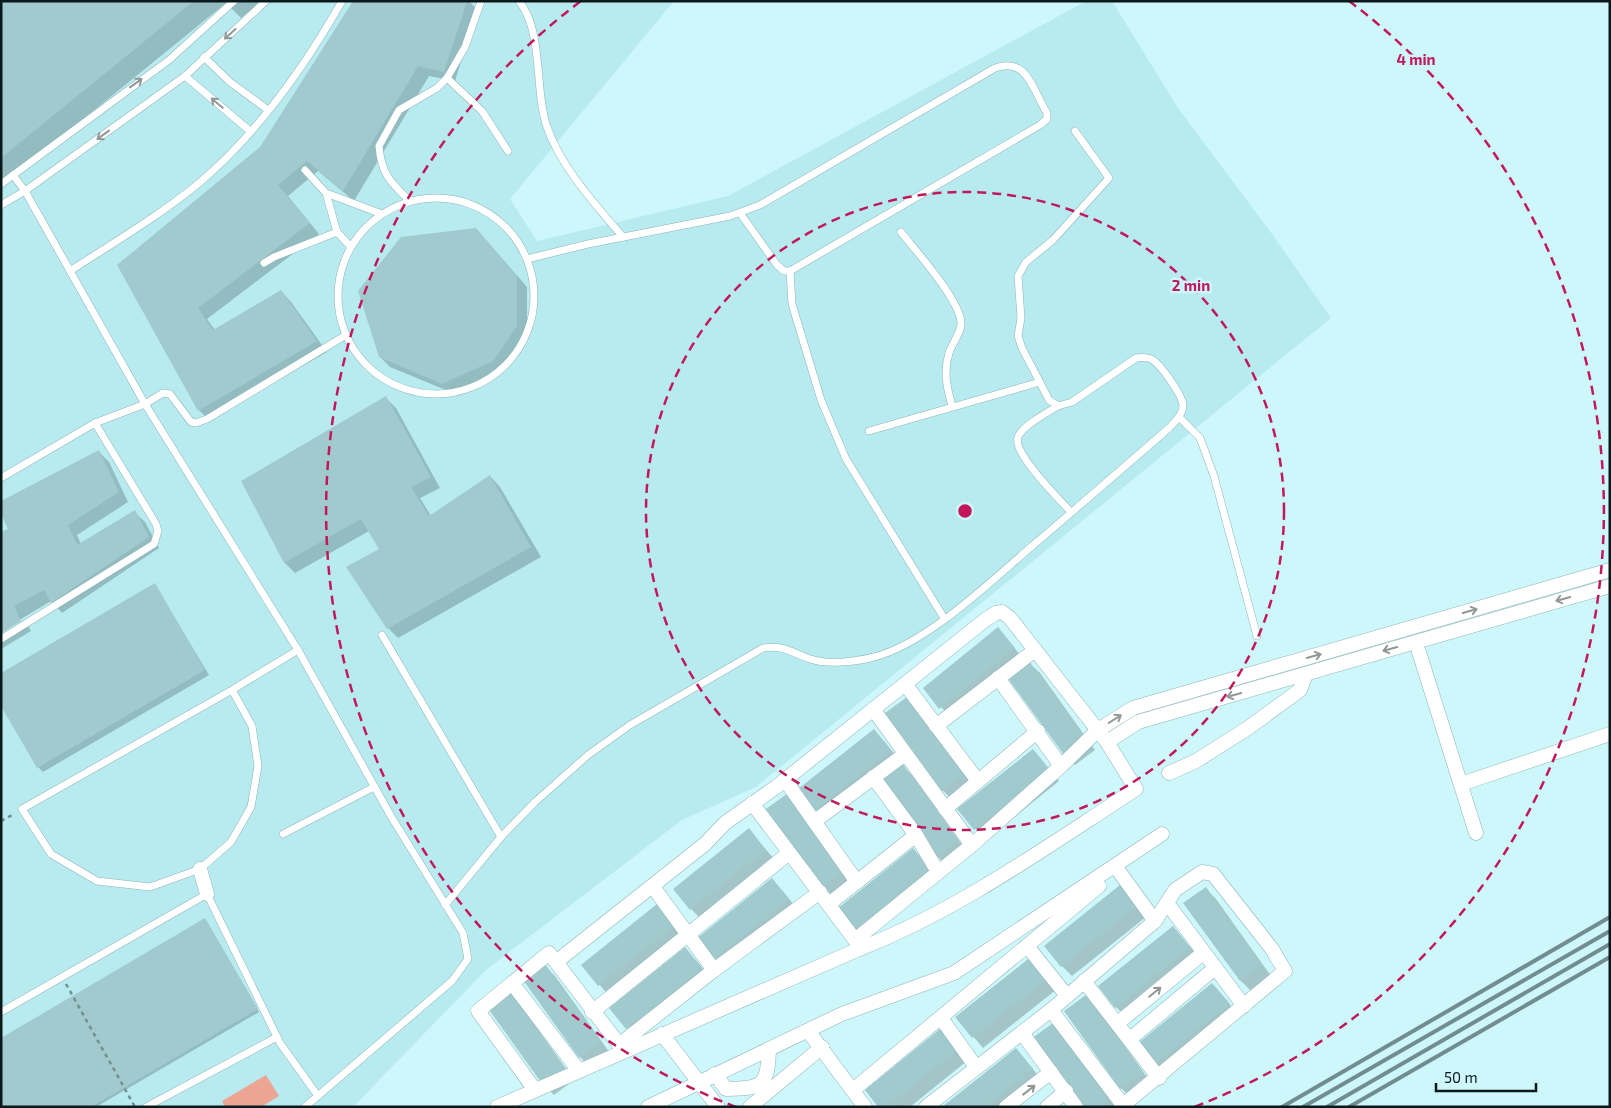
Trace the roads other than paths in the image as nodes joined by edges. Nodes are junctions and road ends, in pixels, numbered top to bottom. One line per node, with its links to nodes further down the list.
1 (234, 1): 14 (lane, one-way to 1)
2 (266, 1): 6 (lane, one-way to 6)
3 (342, 1): 9 (lane)
4 (481, 1): 8 (lane)
5 (519, 1): 24 (lane)
6 (204, 57): 7 (lane); 9 (lane)
7 (185, 76): 10 (lane, one-way to 7); 16 (lane, one-way to 16)
8 (447, 78): 12 (lane); 18 (lane)
9 (268, 110): 10 (lane)
10 (250, 131): 28 (lane)
11 (1075, 131): 31 (lane)
12 (508, 152)
13 (305, 170): 17 (lane)
14 (13, 175): 15 (lane); 16 (lane)
15 (1, 184)
16 (25, 191): 19 (lane); 28 (lane)
17 (326, 193): 21 (lane); 22 (lane)
18 (410, 202): 21 (lane); 26 (lane)
19 (1, 205)
20 (740, 213): 24 (lane); 29 (lane); 29 (lane)
21 (382, 214): 25 (lane)
22 (337, 232): 25 (lane); 27 (lane)
23 (901, 232): 33 (lane)
24 (623, 237): 26 (lane)
25 (351, 247): 30 (lane)
26 (527, 259): 30 (lane)
27 (264, 263)
28 (70, 271): 32 (lane)
29 (790, 271): 42 (lane)
30 (346, 336): 32 (lane)
31 (1040, 382): 33 (lane); 34 (lane)
32 (145, 404): 36 (lane); 46 (lane)
33 (952, 406): 37 (lane)
34 (1058, 406): 35 (lane); 39 (lane)
35 (1179, 416): 39 (lane); 44 (lane)
36 (95, 423): 38 (lane); 45 (lane)
37 (870, 430)
38 (1, 478)
39 (1072, 512): 42 (lane)
40 (1610, 570): 49 (street, one-way to 40)
41 (1610, 586): 50 (street, one-way to 50)
42 (944, 618): 76 (lane)
43 (382, 635): 76 (lane)
44 (1257, 636)
45 (1, 639)
46 (298, 650): 54 (lane); 68 (lane)
47 (1035, 650): 51 (street); 53 (street); 57 (street)
48 (1419, 652): 67 (street)
49 (1280, 666): 52 (street); 57 (street, one-way to 49)
50 (1306, 674): 52 (street); 63 (street)
51 (998, 678): 56 (street); 58 (street)
52 (1284, 680): 60 (street, one-way to 60)
53 (905, 684): 55 (street); 56 (street)
54 (232, 690): 80 (lane); 80 (lane)
55 (874, 709): 61 (street); 65 (street)
56 (936, 726): 66 (street)
57 (1098, 730): 60 (street); 62 (street)
58 (1038, 731): 62 (street); 66 (street)
59 (1610, 734): 67 (street)
60 (1107, 742): 92 (street)
61 (905, 754): 64 (street); 70 (street)
62 (1061, 766): 77 (street)
63 (1169, 773)
64 (873, 777): 71 (street); 75 (street)
65 (785, 780): 69 (street); 71 (street)
66 (978, 781): 70 (street)
67 (1461, 784): 72 (street)
68 (374, 787): 73 (lane); 89 (lane)
69 (752, 803): 78 (street); 84 (street)
70 (945, 809): 77 (street)
71 (815, 821): 82 (street)
72 (1476, 833)
73 (284, 834)
74 (1162, 834): 79 (street)
75 (916, 835): 81 (street); 82 (street)
76 (501, 837): 89 (lane)
77 (972, 845): 81 (street)
78 (789, 853): 85 (street); 91 (street)
79 (1115, 866): 90 (street); 107 (street)
80 (200, 870): 86 (street)
81 (938, 872): 92 (street)
82 (857, 882): 88 (street)
83 (1099, 886): 93 (street)
84 (652, 887): 91 (street); 95 (street)
85 (820, 892): 88 (street); 97 (street)
86 (207, 894): 103 (lane); 110 (lane)
87 (1167, 902): 90 (street); 94 (street); 101 (street)
88 (829, 904): 92 (street)
89 (445, 905): 124 (lane)
90 (1155, 921): 98 (street)
91 (687, 933): 97 (street); 104 (street)
92 (857, 945): 109 (street)
93 (1027, 946): 100 (street); 105 (street)
94 (1203, 953): 96 (street); 106 (street, one-way to 94)
95 (556, 962): 99 (street); 104 (street)
96 (1215, 968): 101 (street); 111 (street)
97 (714, 970): 112 (street)
98 (1084, 981): 100 (street); 106 (street)
99 (512, 983): 116 (street); 121 (street)
100 (1067, 996): 102 (street)
101 (1244, 1006): 119 (street)
102 (1051, 1010): 108 (street); 126 (street)
103 (1, 1012)
104 (592, 1012): 112 (street)
105 (941, 1018): 115 (street); 122 (street)
106 (1118, 1023): 111 (street)
107 (808, 1031): 113 (street); 114 (street)
108 (1022, 1033): 115 (street); 117 (street)
109 (662, 1034): 112 (street); 120 (street)
110 (277, 1037): 124 (lane); 127 (lane)
111 (1130, 1039): 119 (street)
112 (622, 1048): 116 (street)
113 (822, 1048): 122 (street); 132 (street)
114 (770, 1049): 118 (street); 118 (street)
115 (976, 1067): 125 (street)
116 (579, 1071): 121 (street)
117 (1051, 1072): 123 (street); 134 (street, one-way to 117)
118 (715, 1074): 120 (street)
119 (1159, 1078): 126 (street)
120 (698, 1082): 130 (street); 131 (street)
121 (535, 1090): 129 (street)
122 (853, 1090): 133 (street)
123 (1066, 1091): 135 (street); 136 (street)
124 (318, 1096): 128 (lane)
125 (932, 1105)
126 (1122, 1106)
127 (146, 1107)
128 (305, 1107)
129 (497, 1107)
130 (648, 1107)
131 (718, 1107)
132 (750, 1107)
133 (866, 1107)
134 (1006, 1107)
135 (1047, 1107)
136 (1076, 1107)

